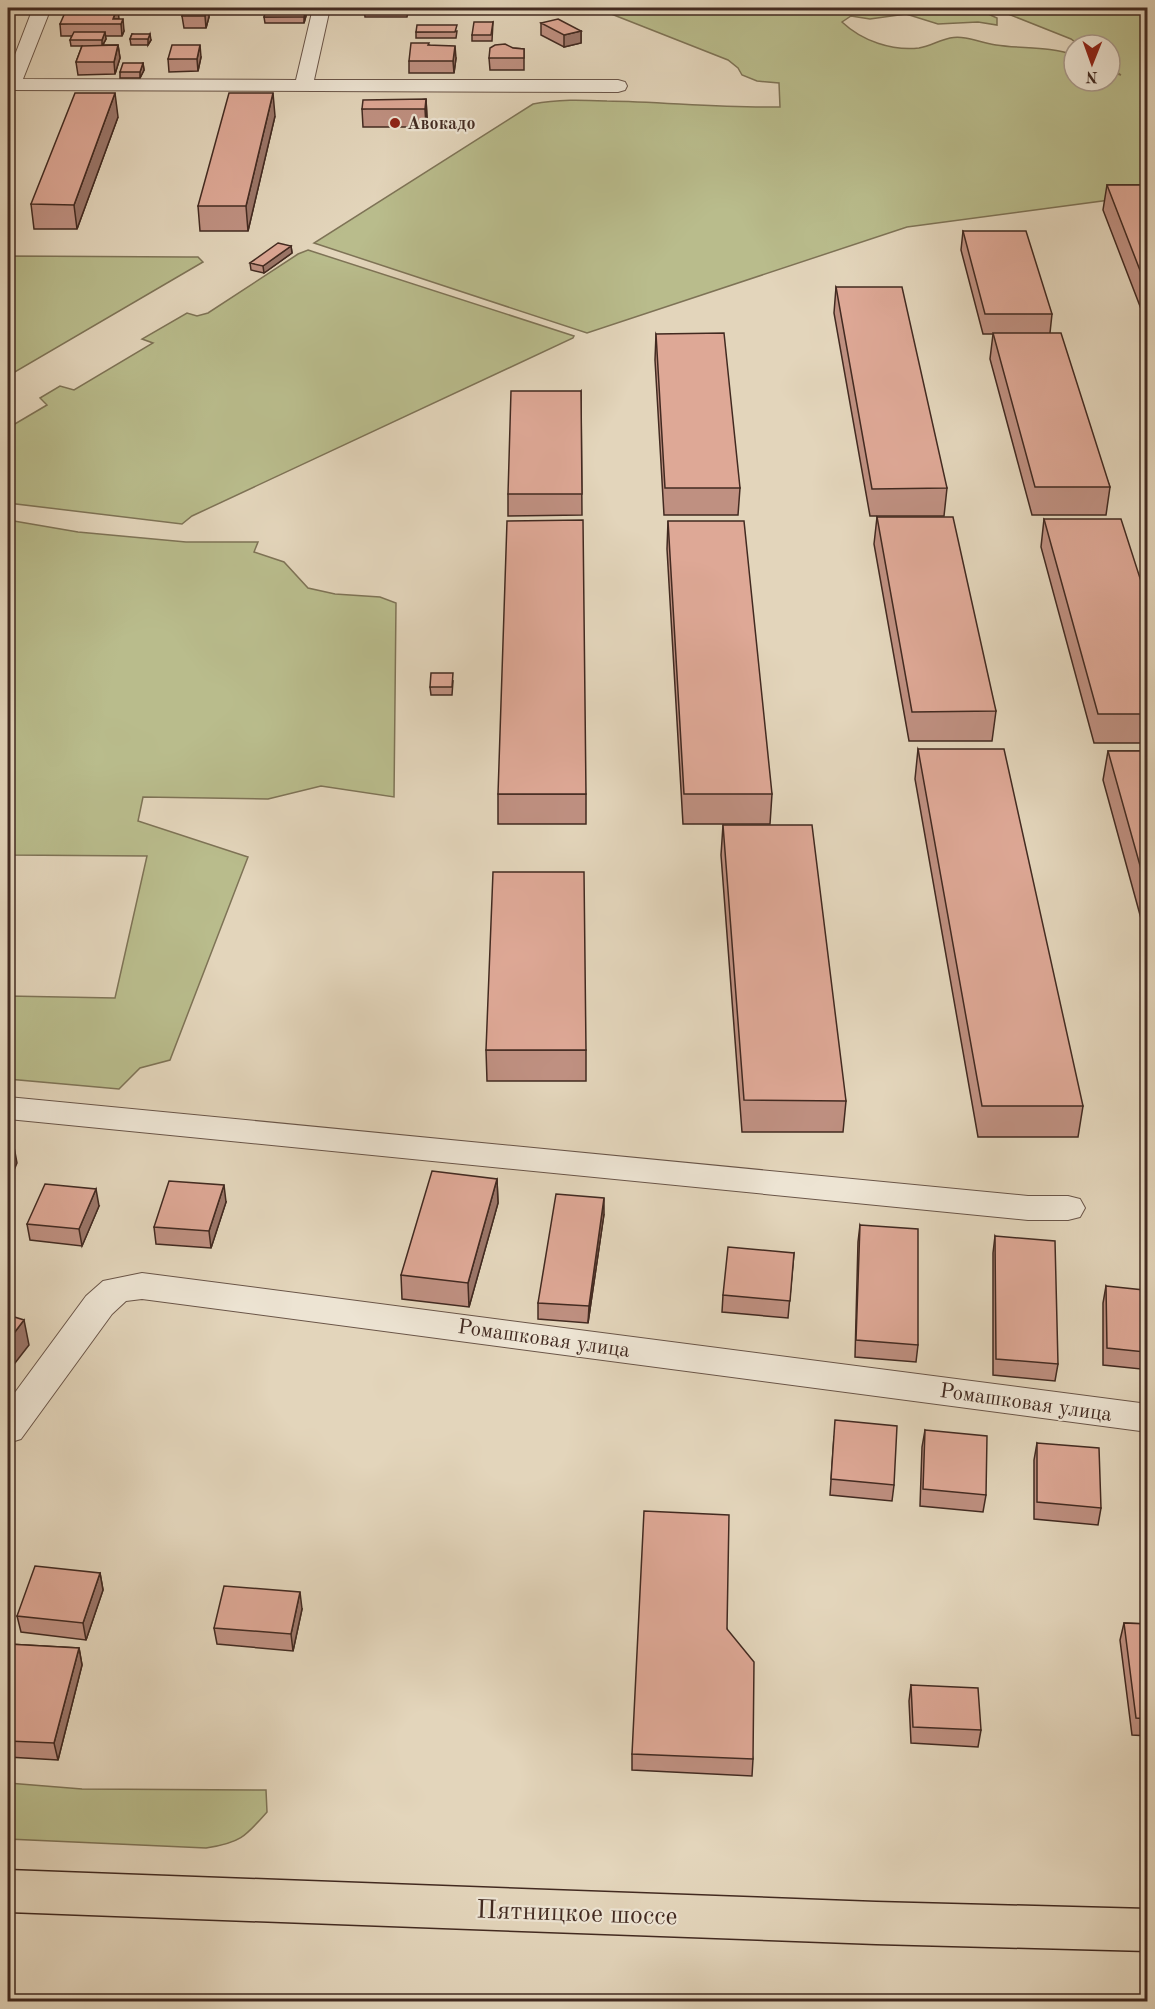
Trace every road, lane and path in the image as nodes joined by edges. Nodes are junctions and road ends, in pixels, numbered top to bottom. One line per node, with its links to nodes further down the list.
1 (42, 8): 4 (street)
2 (322, 8): 3 (street)
3 (304, 85): 4 (street); 5 (street)
4 (10, 86)
5 (618, 86)
6 (8, 1108): 7 (street)
7 (1068, 1208)
8 (1148, 1418): 9 (street, Ромашковая улица)
9 (8, 1429)
10 (8, 1891): 11 (main road, Пятницкое шоссе)
11 (1095, 1928): 12 (main road, Пятницкое шоссе); 13 (main road)
12 (1148, 1930)
13 (1148, 1941)

